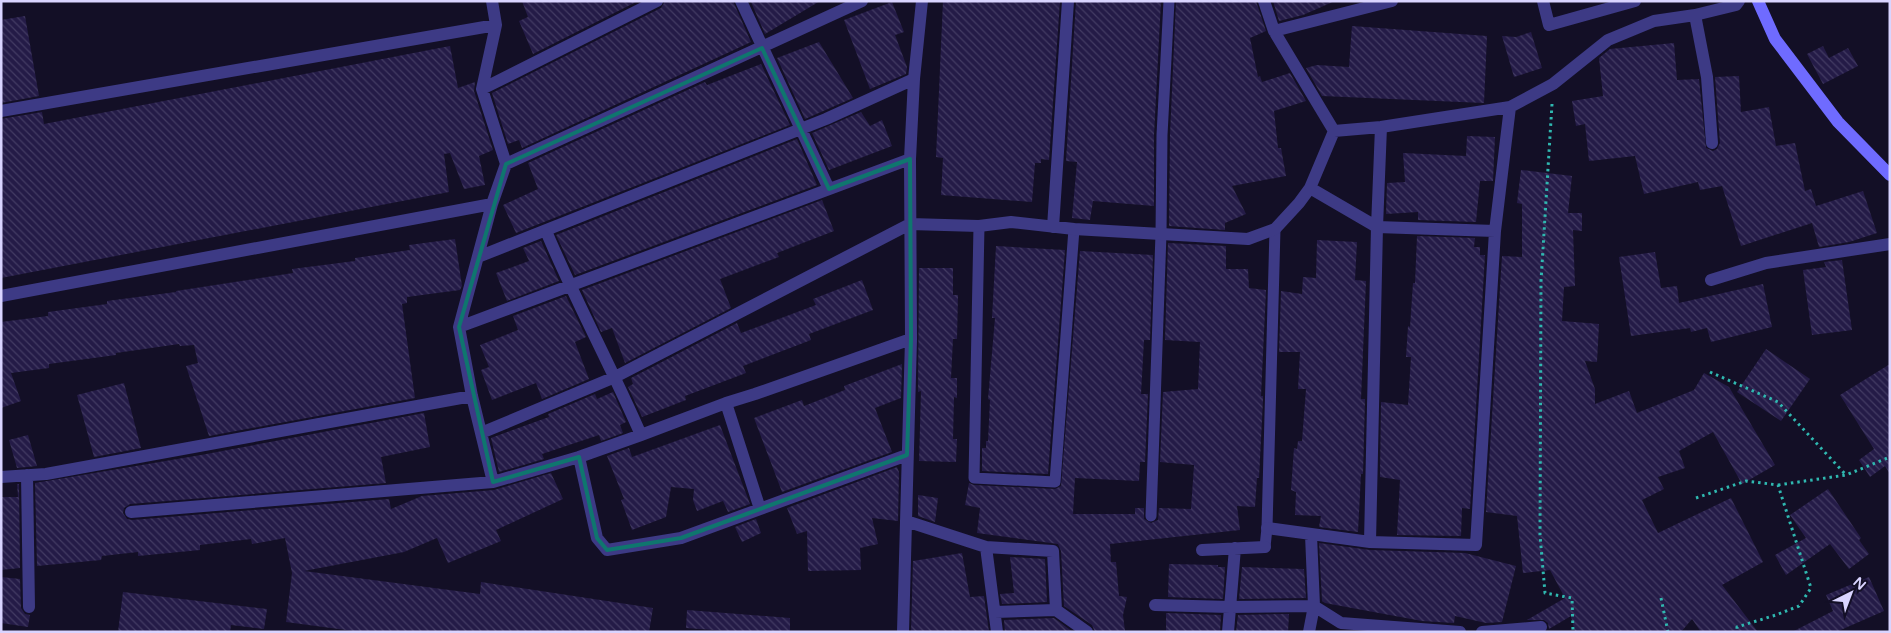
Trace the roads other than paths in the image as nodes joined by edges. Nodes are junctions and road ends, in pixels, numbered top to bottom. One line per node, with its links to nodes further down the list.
1 (492, 1): 15 (street)
2 (657, 1): 19 (street)
3 (741, 1): 17 (street)
4 (862, 1): 17 (street)
5 (922, 1): 18 (street)
6 (1068, 1): 35 (street)
7 (1169, 1): 40 (lane)
8 (1264, 1): 16 (street)
9 (1392, 1): 16 (street)
10 (1543, 1): 11 (street)
11 (1635, 1)
12 (1740, 1): 14 (street)
13 (1758, 1): 28 (street)
14 (1695, 15): 20 (street); 25 (street)
15 (496, 25): 19 (street); 21 (street)
16 (1274, 31): 24 (street)
17 (762, 48): 23 (street); 27 (street)
18 (914, 80): 23 (street); 26 (street)
19 (482, 90): 27 (street)
20 (1510, 107): 22 (street); 39 (street)
21 (1, 111)
22 (1381, 126): 24 (street); 34 (street)
23 (801, 129): 30 (street); 38 (street)
24 (1334, 132): 29 (street)
25 (1712, 144)
26 (910, 159): 30 (street); 32 (street)
27 (506, 164): 31 (street)
28 (1890, 175)
29 (1310, 188): 34 (street); 37 (street)
30 (829, 189): 44 (street)
31 (492, 204): 42 (street); 45 (street)
32 (910, 224): 33 (street); 47 (street); 48 (street)
33 (979, 226): 35 (street); 36 (lane)
34 (1377, 226): 39 (street); 64 (street)
35 (1053, 227): 36 (street)
36 (1074, 229): 40 (street)
37 (1274, 229): 40 (street); 62 (lane)
38 (546, 231): 42 (street); 44 (street)
39 (1495, 231): 64 (street)
40 (1161, 234): 60 (lane)
41 (1890, 244): 43 (street)
42 (478, 257): 46 (street)
43 (1711, 280)
44 (569, 286): 46 (street); 48 (street)
45 (1, 296)
46 (459, 327): 49 (street)
47 (912, 339): 50 (street); 53 (street)
48 (615, 377): 51 (street); 52 (street)
49 (472, 396): 51 (street); 55 (street)
50 (726, 403): 52 (street); 58 (street)
51 (481, 433): 57 (street)
52 (641, 435): 54 (street)
53 (907, 455): 58 (street); 61 (street)
54 (579, 456): 57 (street); 58 (street)
55 (27, 475): 56 (street); 71 (street)
56 (1, 477)
57 (493, 482): 59 (street)
58 (760, 509)
59 (131, 512)
60 (1151, 516)
61 (906, 521): 65 (street); 76 (street)
62 (1267, 528): 63 (street); 66 (lane)
63 (1311, 535): 64 (street); 70 (street)
64 (1370, 542)
65 (986, 547): 73 (street); 74 (street)
66 (1264, 547): 67 (street)
67 (1235, 548): 68 (street); 72 (street)
68 (1202, 550)
69 (1155, 605): 72 (street)
70 (1314, 606): 72 (street); 80 (street); 81 (street)
71 (29, 607)
72 (1230, 607): 79 (street)
73 (1056, 610): 74 (street); 78 (street)
74 (995, 612): 77 (street)
75 (1541, 627): 82 (street)
76 (903, 632)
77 (997, 632)
78 (1087, 632)
79 (1228, 632)
80 (1309, 632)
81 (1460, 632)
82 (1482, 632)

